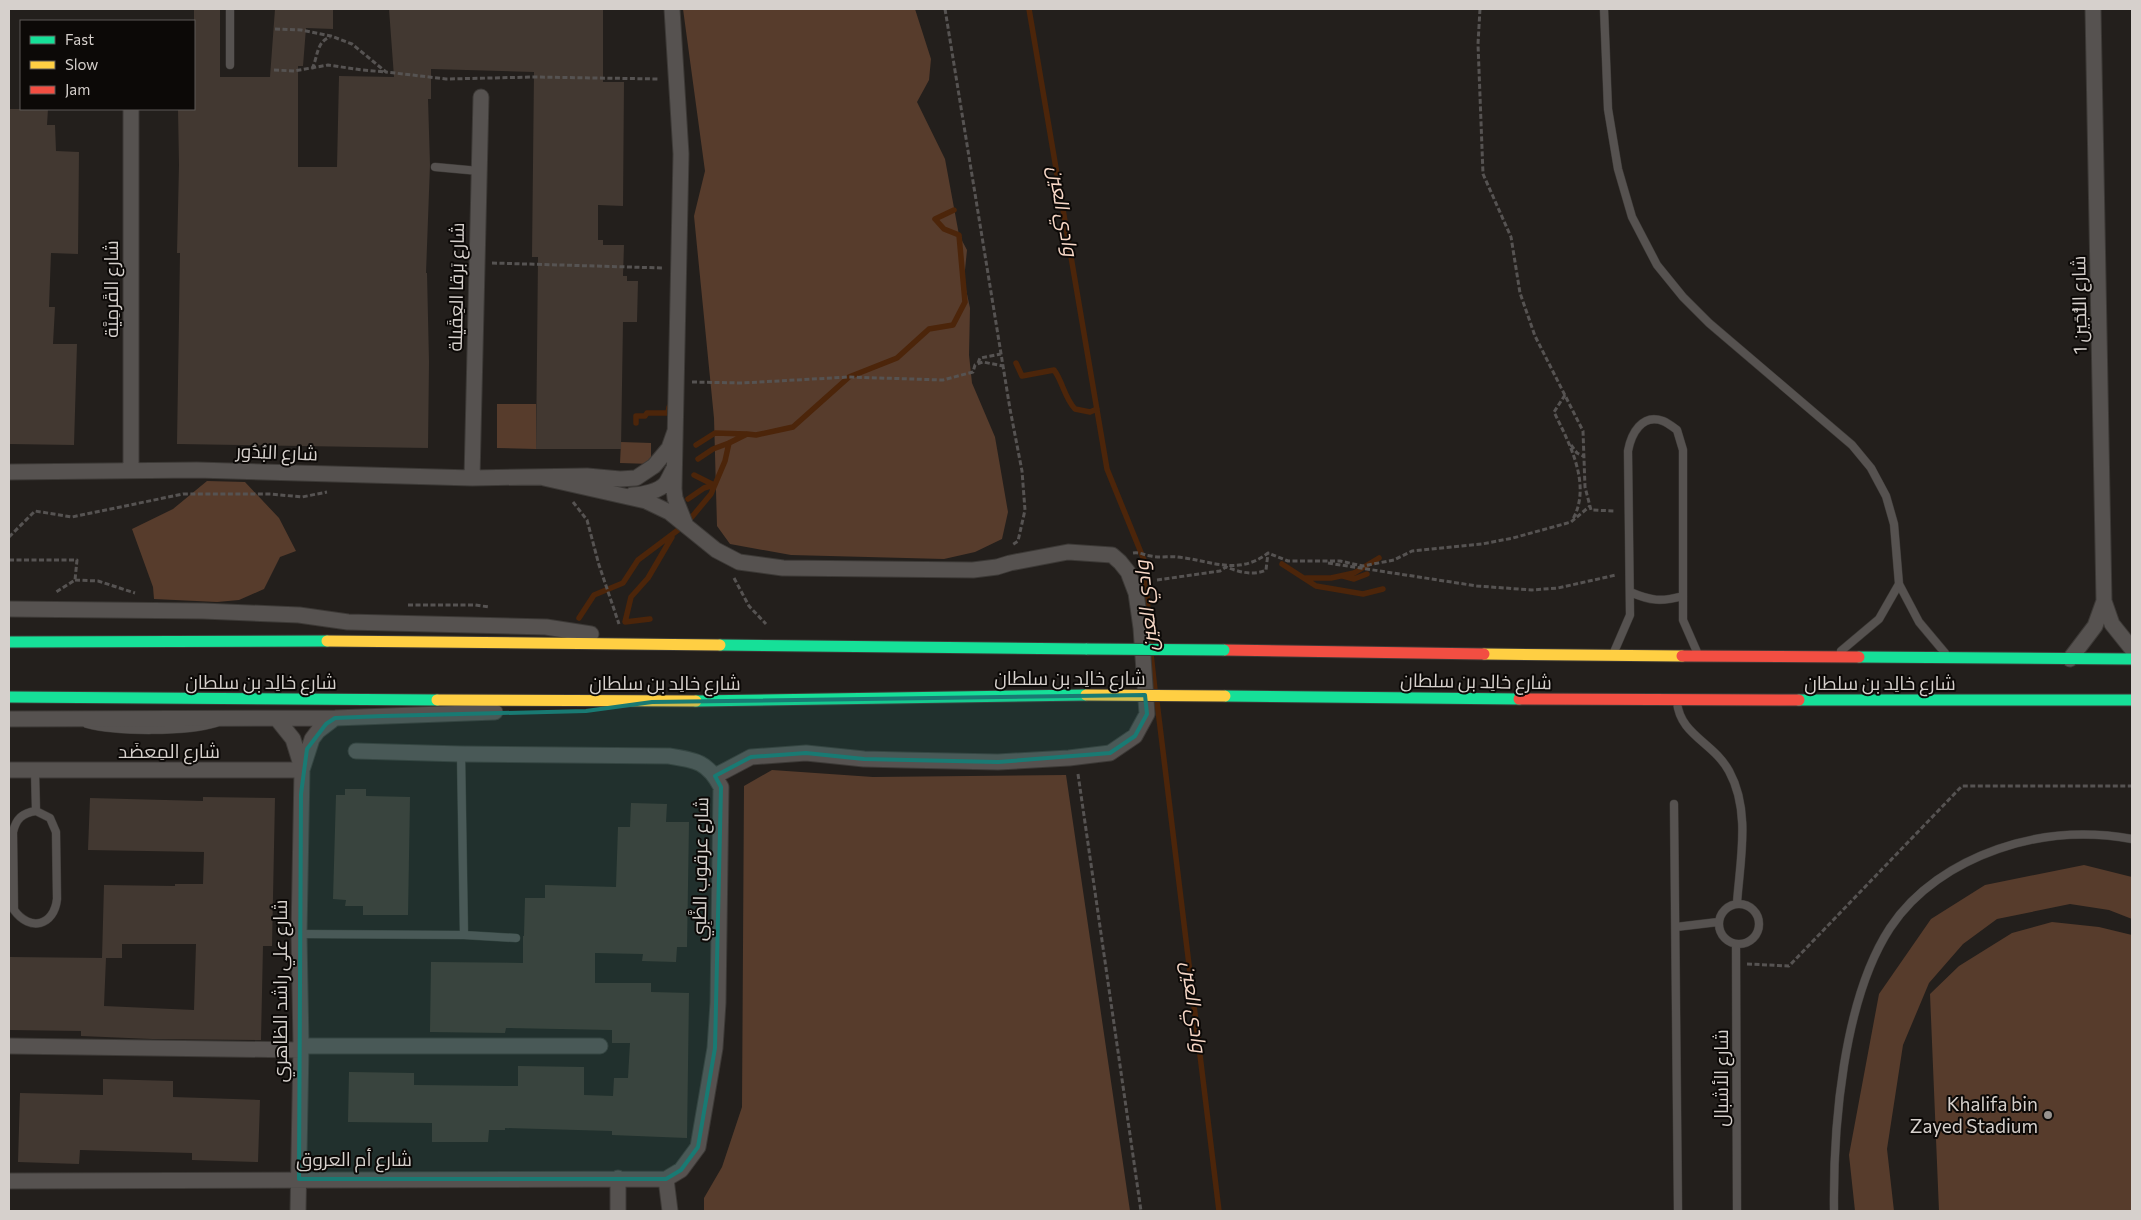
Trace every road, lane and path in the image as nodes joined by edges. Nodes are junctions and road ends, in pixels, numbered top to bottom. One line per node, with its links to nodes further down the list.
1 (230, 9): 9 (lane)
2 (672, 9): 13 (street)
3 (945, 9): 20 (path)
4 (1480, 9): 24 (path)
5 (1604, 9): 52 (lane)
6 (2093, 9): 56 (street, شارع اللُّجَين 1)
7 (275, 29): 8 (path)
8 (331, 36): 10 (path); 12 (path)
9 (230, 65)
10 (312, 69): 11 (path); 12 (path)
11 (274, 70)
12 (386, 72): 13 (path)
13 (678, 80): 19 (street)
14 (481, 97): 17 (street, شارع بَرقا العِقَيلة)
15 (131, 110): 29 (street, شارع القَرمِيَّة)
16 (435, 167): 17 (lane)
17 (479, 171): 18 (street, شارع بَرقا العِقَيلة)
18 (476, 263): 19 (path); 31 (street, شارع بَرقا العِقَيلة)
19 (678, 268): 23 (street)
20 (1001, 354): 21 (path); 22 (path)
21 (978, 364): 22 (path); 23 (path)
22 (1003, 366): 41 (path)
23 (676, 383): 25 (street)
24 (1566, 395): 26 (path); 27 (path)
25 (675, 431): 28 (street); 32 (street)
26 (1566, 438): 27 (path); 38 (path)
27 (1583, 456): 36 (path)
28 (674, 466): 35 (street); 39 (street)
29 (132, 470): 30 (street, شارع البُدُور); 31 (street, شارع البُدُور)
30 (9, 472)
31 (472, 478): 32 (street, شارع البُدُور)
32 (544, 478): 35 (street)
33 (332, 491): 40 (path)
34 (568, 495): 58 (path)
35 (624, 495): 39 (street)
36 (1590, 506): 37 (path); 38 (path)
37 (1628, 511): 48 (lane); 55 (lane)
38 (1571, 522): 45 (path)
39 (686, 524): 43 (street)
40 (9, 536)
41 (1010, 546)
42 (1268, 553): 45 (path); 46 (path); 46 (path)
43 (1112, 555): 46 (path); 82 (street)
44 (9, 560): 49 (path)
45 (1320, 562): 48 (path)
46 (1226, 566): 50 (path)
47 (729, 572): 59 (path)
48 (1630, 572): 53 (lane)
49 (75, 580): 51 (path); 54 (path)
50 (1157, 580)
51 (98, 581)
52 (1899, 584): 65 (lane); 66 (lane)
53 (1630, 592): 55 (lane); 63 (lane)
54 (54, 594)
55 (1683, 596): 64 (lane)
56 (2104, 601): 62 (street, شارع اللُّجَين 1); 67 (street, شارع اللُّجَين 1)
57 (9, 609): 61 (street)
58 (620, 626)
59 (770, 628)
60 (9, 642): 61 (main road, شارع خالِد بن سلطان)
61 (657, 644): 63 (main road, شارع خالِد بن سلطان, bridge)
62 (2132, 649)
63 (1612, 656): 64 (main road, شارع خالِد بن سلطان)
64 (1699, 656): 65 (main road, شارع خالِد بن سلطان)
65 (1833, 657): 66 (main road, شارع خالِد بن سلطان)
66 (1949, 658): 67 (main road, شارع خالِد بن سلطان)
67 (2070, 659): 68 (main road, شارع خالِد بن سلطان)
68 (2132, 659)
69 (9, 697): 72 (main road, شارع خالِد بن سلطان)
70 (1677, 700): 71 (main road, شارع خالِد بن سلطان); 72 (main road, شارع خالِد بن سلطان, bridge); 87 (lane)
71 (2132, 700)
72 (652, 702): 73 (street)
73 (336, 718): 74 (street); 80 (street)
74 (277, 719): 75 (street); 80 (street)
75 (9, 720)
76 (356, 751): 77 (street, شارع عرقوب الظَّبِي)
77 (461, 754): 82 (street, شارع عرقوب الظَّبِي); 91 (lane)
78 (9, 770): 79 (street, شارع المِعضَد)
79 (36, 770): 80 (street, شارع المِعضَد); 85 (lane)
80 (302, 770): 90 (street, شارع علي راشد الظاهري)
81 (1078, 773): 105 (path)
82 (715, 776): 100 (street, شارع عرقوب الظَّبِي)
83 (2132, 786): 94 (path)
84 (1674, 804): 89 (lane)
85 (36, 811): 85 (lane)
86 (2132, 839): 108 (lane)
87 (1737, 903): 88 (lane); 93 (lane)
88 (1718, 922): 89 (lane); 93 (lane)
89 (1676, 927): 106 (lane)
90 (299, 934): 91 (lane); 97 (street, شارع علي راشد الظاهري)
91 (464, 935): 92 (lane)
92 (516, 938)
93 (1736, 944): 94 (lane, شارع الأشبال)
94 (1737, 964): 107 (lane, شارع الأشبال)
95 (9, 1046): 97 (street)
96 (600, 1046): 97 (street)
97 (301, 1048): 99 (street, شارع علي راشد الظاهري)
98 (618, 1178): 99 (street, شارع أم العروق); 100 (street, شارع أم العروق); 103 (street)
99 (299, 1179): 101 (street, شارع أم العروق); 102 (street, شارع علي راشد الظاهري)
100 (666, 1179): 104 (street)
101 (9, 1181)
102 (298, 1211)
103 (618, 1211)
104 (670, 1211)
105 (1141, 1211)
106 (1678, 1211)
107 (1737, 1211)
108 (1834, 1211)

